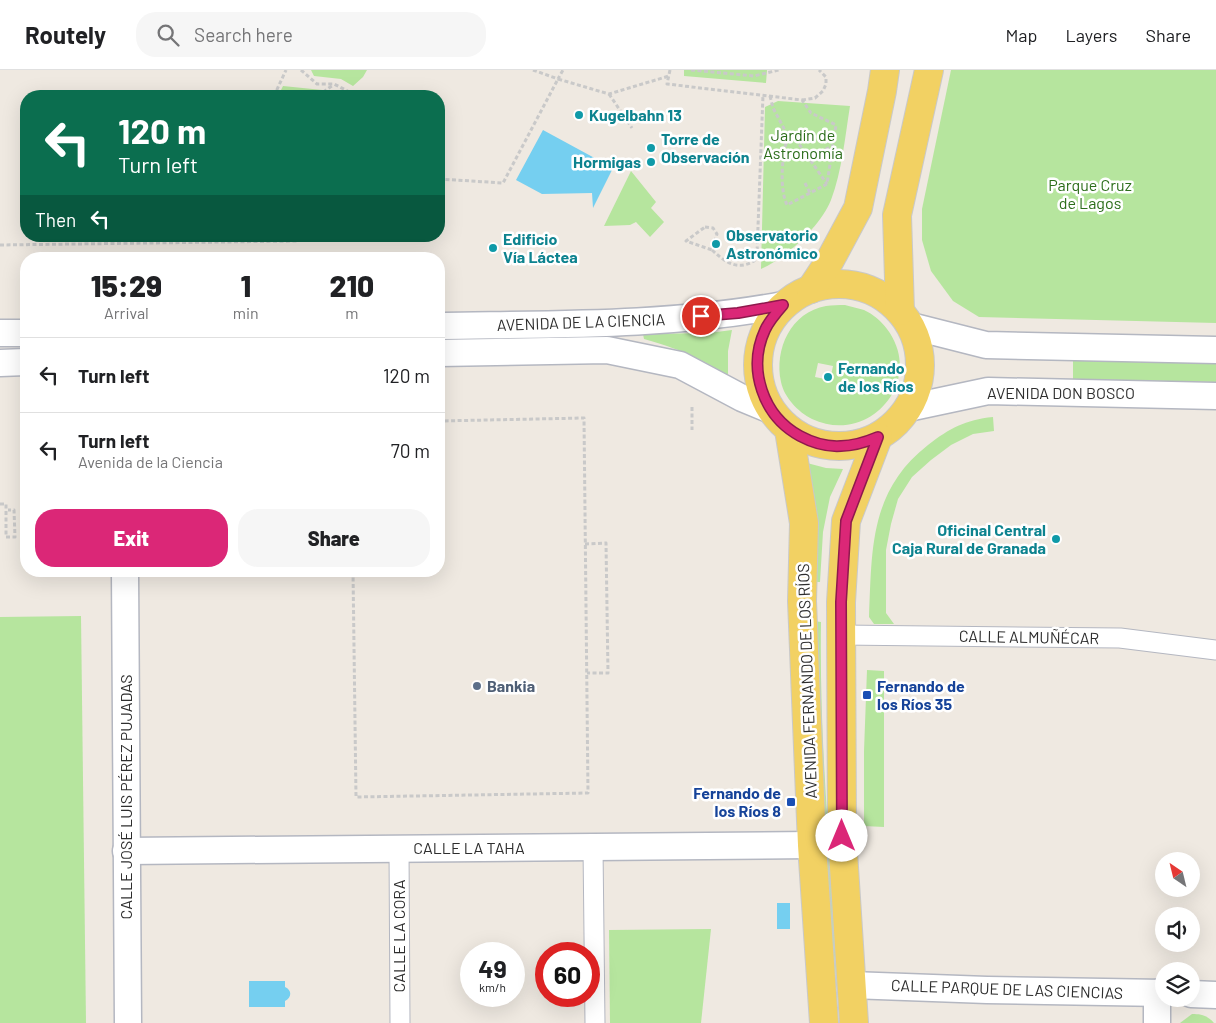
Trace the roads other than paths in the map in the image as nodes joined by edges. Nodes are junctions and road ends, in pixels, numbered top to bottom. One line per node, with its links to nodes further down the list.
1 (929, 70): 5 (main road)
2 (886, 77): 3 (main road)
3 (811, 289): 4 (main road); 5 (main road)
4 (783, 305): 6 (street, AVENIDA DE LA CIENCIA); 15 (main road)
5 (906, 318): 9 (street); 14 (main road)
6 (445, 326)
7 (0, 333): 8 (street)
8 (20, 333)
9 (1216, 350)
10 (445, 354): 15 (street, AVENIDA DE LA CIENCIA)
11 (20, 362): 12 (street)
12 (0, 363)
13 (1216, 396): 14 (street, AVENIDA DON BOSCO)
14 (908, 408): 17 (main road)
15 (771, 410): 16 (main road)
16 (789, 430): 17 (main road); 21 (main road, AVENIDA FERNANDO DE LOS RÍOS)
17 (878, 437): 19 (main road, AVENIDA FERNANDO DE LOS RÍOS)
18 (124, 577): 24 (street, CALLE JOSÉ LUIS PÉREZ PUJADAS)
19 (841, 635): 20 (street, CALLE ALMUÑÉCAR); 25 (main road, AVENIDA FERNANDO DE LOS RÍOS)
20 (1216, 650)
21 (812, 845): 22 (street, CALLE LA TAHA); 33 (main road, AVENIDA FERNANDO DE LOS RÍOS)
22 (594, 847): 23 (street, CALLE LA TAHA); 32 (street)
23 (399, 848): 24 (street, CALLE LA TAHA); 31 (street, CALLE LA CORA)
24 (126, 851): 30 (street, CALLE JOSÉ LUIS PÉREZ PUJADAS)
25 (851, 985): 26 (street, CALLE PARQUE DE LAS CIENCIAS); 34 (main road, AVENIDA FERNANDO DE LOS RÍOS)
26 (1155, 993)
27 (1200, 994): 28 (street)
28 (1216, 995)
29 (1159, 1007): 35 (street)
30 (128, 1023)
31 (400, 1023)
32 (595, 1023)
33 (824, 1023)
34 (854, 1023)
35 (1157, 1023)

